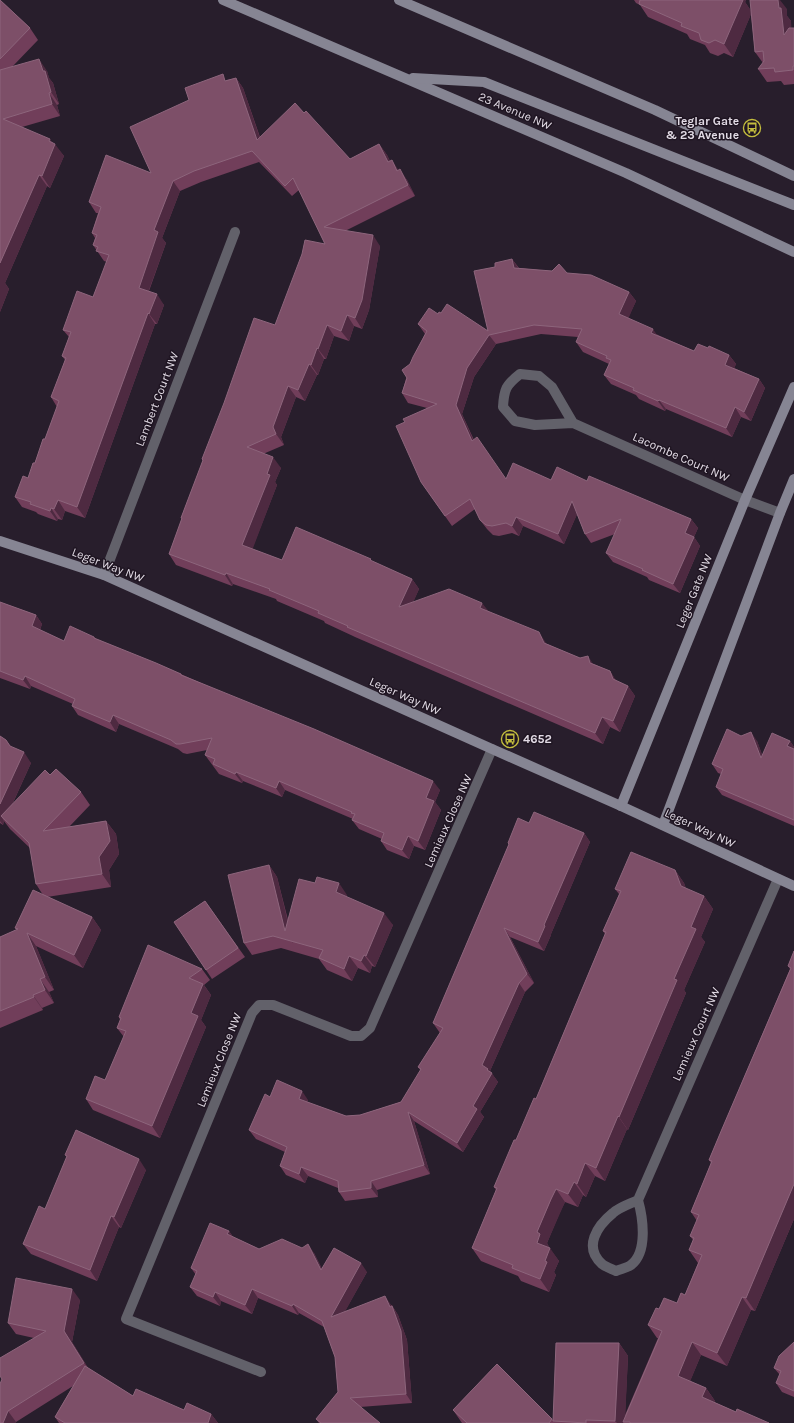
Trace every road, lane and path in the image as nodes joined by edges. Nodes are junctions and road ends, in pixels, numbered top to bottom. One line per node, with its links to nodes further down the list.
1 (223, 0): 3 (street, 23 Avenue NW)
2 (399, 0): 4 (street)
3 (406, 78): 5 (street); 7 (street, 23 Avenue NW)
4 (794, 176)
5 (794, 205)
6 (235, 232): 14 (street, Lambert Court NW)
7 (794, 252)
8 (794, 387): 11 (street, Leger Gate NW)
9 (572, 422): 9 (street, Lacombe Court NW); 11 (street, Lacombe Court NW)
10 (794, 479): 12 (street)
11 (745, 500): 12 (street, Lacombe Court NW); 16 (street, Leger Gate NW)
12 (780, 513): 17 (street)
13 (0, 541): 14 (street, Leger Way NW)
14 (104, 575): 15 (street, Leger Way NW)
15 (492, 749): 16 (street, Leger Way NW); 21 (street, Lemieux Close NW)
16 (621, 806): 17 (street, Leger Way NW)
17 (663, 825): 18 (street, Leger Way NW)
18 (778, 879): 19 (street, Leger Way NW); 20 (street, Lemieux Court NW)
19 (794, 886)
20 (638, 1200): 20 (street)
21 (261, 1372)

